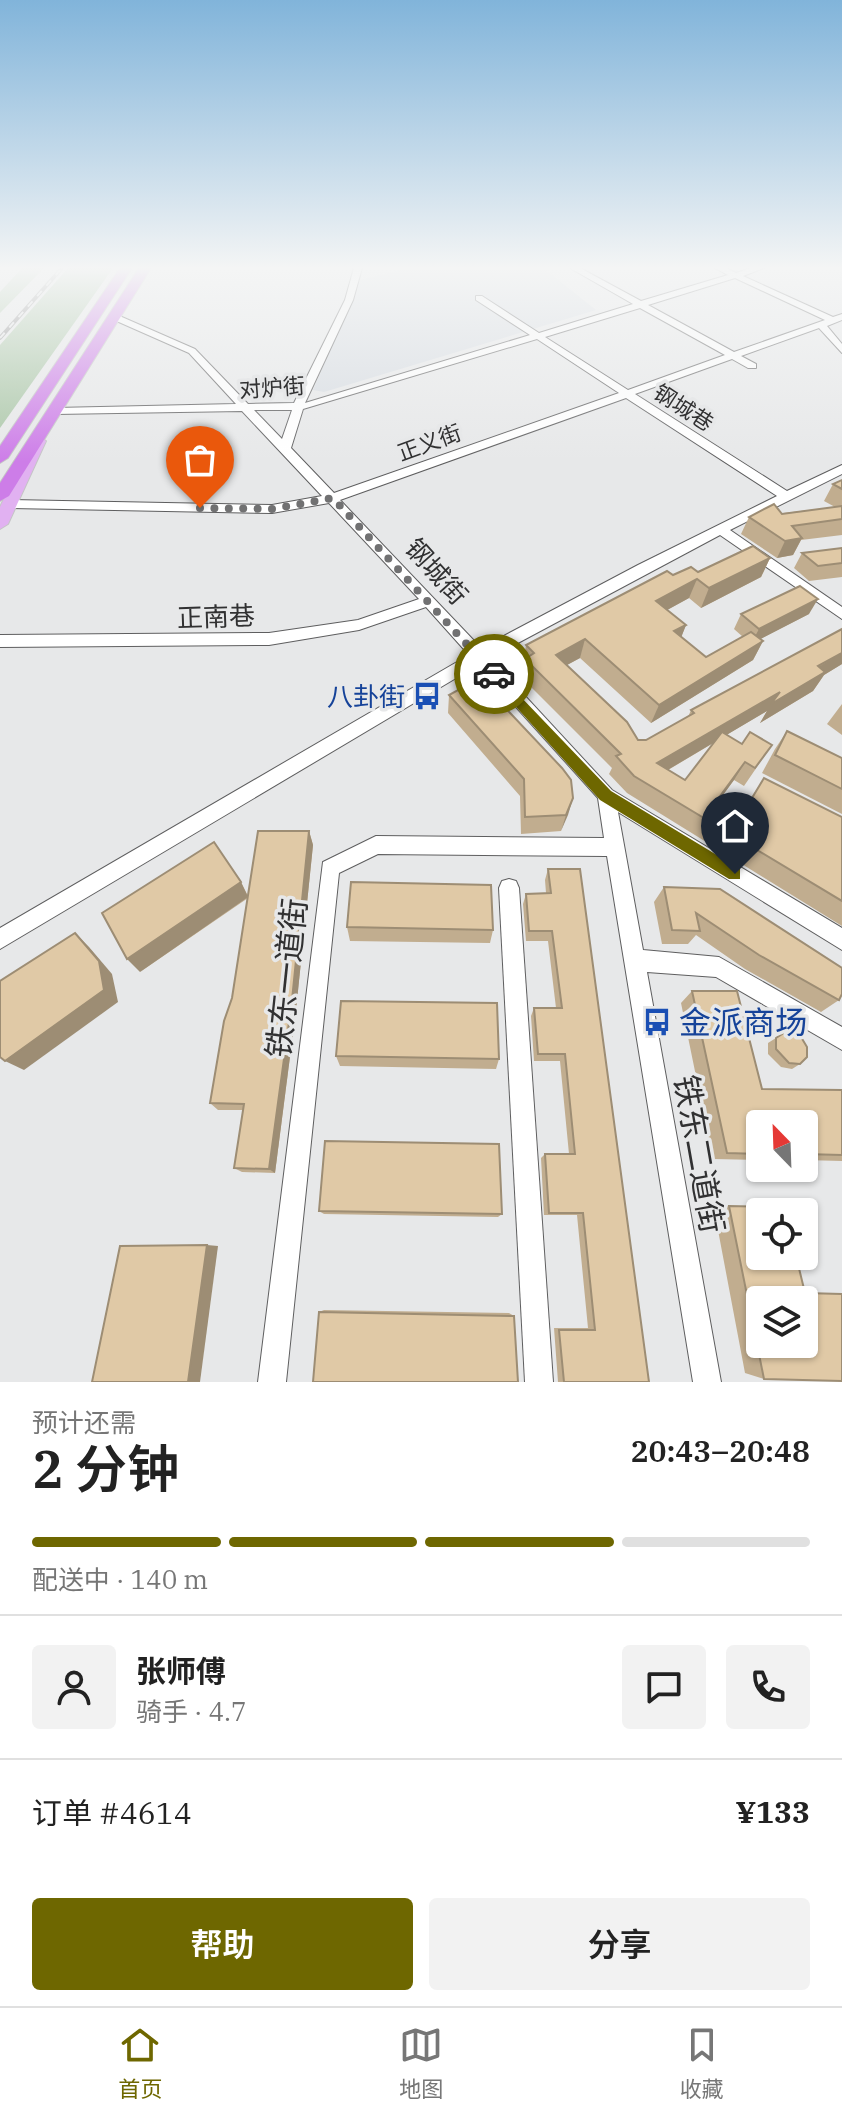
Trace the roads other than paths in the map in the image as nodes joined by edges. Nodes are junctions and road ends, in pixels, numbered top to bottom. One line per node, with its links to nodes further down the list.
1 (84, 332): 16 (highway)
2 (105, 332): 15 (highway)
3 (150, 332): 14 (street, 钢城街)
4 (334, 332): 13 (street)
5 (532, 332): 9 (street, 钢城巷)
6 (549, 332): 9 (street, 对炉街)
7 (688, 332): 10 (street)
8 (798, 332): 10 (street, 正义街)
9 (537, 336): 12 (street, 钢城巷); 13 (street, 对炉街)
10 (730, 355): 11 (street); 12 (street, 正义街)
11 (752, 366)
12 (625, 393): 21 (street, 钢城巷); 22 (street, 正义街)
13 (298, 407): 14 (street, 对炉街); 17 (street)
14 (247, 409): 15 (street, 对炉街); 17 (street, 钢城街)
15 (50, 417): 23 (main road)
16 (26, 420): 18 (main road); 19 (highway)
17 (285, 448): 22 (street, 钢城街)
18 (0, 449)
19 (0, 458)
20 (842, 469): 21 (street)
21 (787, 497): 25 (street)
22 (333, 498): 23 (street, 正义街); 26 (street, 钢城街)
23 (6, 500): 24 (main road)
24 (0, 524)
25 (721, 530): 27 (street); 29 (street)
26 (429, 601): 28 (street, 正南巷); 29 (street, 钢城街)
27 (842, 614)
28 (0, 641)
29 (478, 657): 30 (street, 钢城街); 33 (street)
30 (606, 795): 31 (street, 铁东二道街); 34 (street, 钢城街)
31 (613, 847): 35 (street, 铁东二道街); 37 (street, 铁东一道街)
32 (509, 888): 38 (street)
33 (0, 939)
34 (842, 940)
35 (633, 960): 36 (street); 39 (street, 铁东二道街)
36 (842, 1039)
37 (272, 1382)
38 (539, 1382)
39 (707, 1382)

